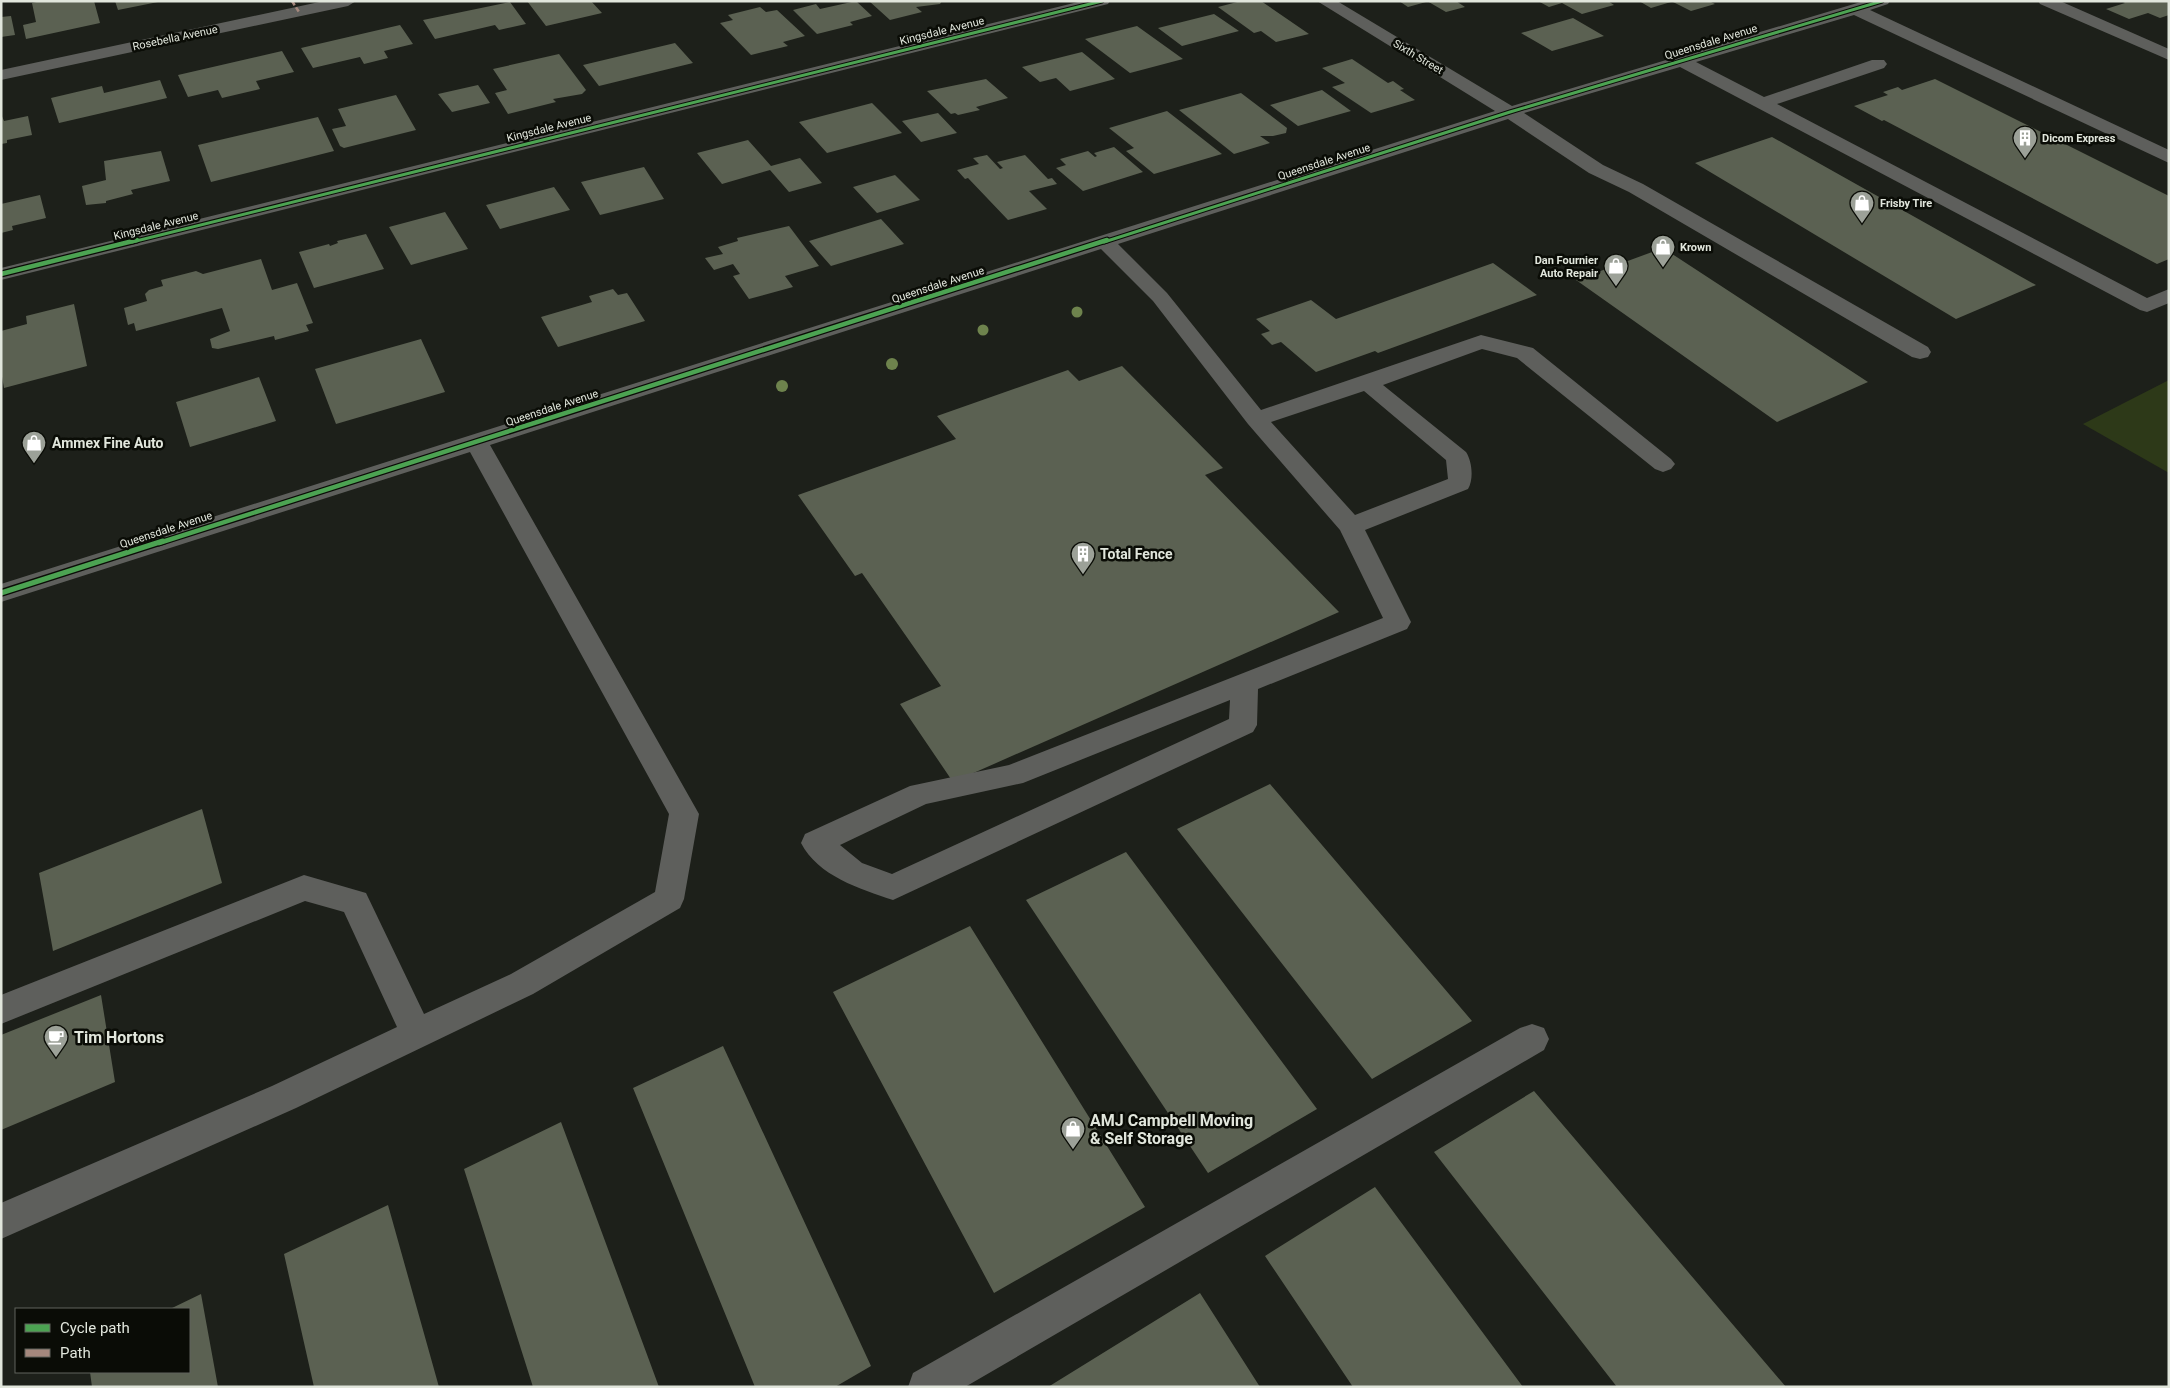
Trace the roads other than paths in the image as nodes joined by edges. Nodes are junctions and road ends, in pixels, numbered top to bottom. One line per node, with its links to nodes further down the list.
1 (348, 1): 10 (street, Rosebella Avenue)
2 (1102, 1): 15 (street, Kingsdale Avenue)
3 (1325, 1): 12 (street, Sixth Street)
4 (1882, 1): 6 (street, Queensdale Avenue)
5 (2046, 1): 7 (street)
6 (1854, 10): 8 (street, Queensdale Avenue); 13 (street)
7 (2169, 55)
8 (1682, 61): 11 (street); 12 (street, Queensdale Avenue)
9 (1878, 64): 11 (street)
10 (1, 75)
11 (1763, 104): 16 (street)
12 (1510, 112): 14 (street, Queensdale Avenue); 17 (street, Sixth Street)
13 (2169, 156)
14 (1106, 243): 19 (street); 20 (street, Queensdale Avenue)
15 (1, 274)
16 (2169, 295)
17 (1920, 352)
18 (1367, 383): 19 (street); 21 (street); 22 (street)
19 (1256, 419): 22 (street)
20 (476, 442): 23 (street, Queensdale Avenue); 26 (street)
21 (1663, 464)
22 (1351, 526): 24 (street)
23 (1, 593)
24 (1244, 683): 24 (street)
25 (1, 1010): 26 (street)
26 (417, 1034): 28 (street)
27 (1532, 1039): 29 (street)
28 (1, 1221)
29 (927, 1387)

